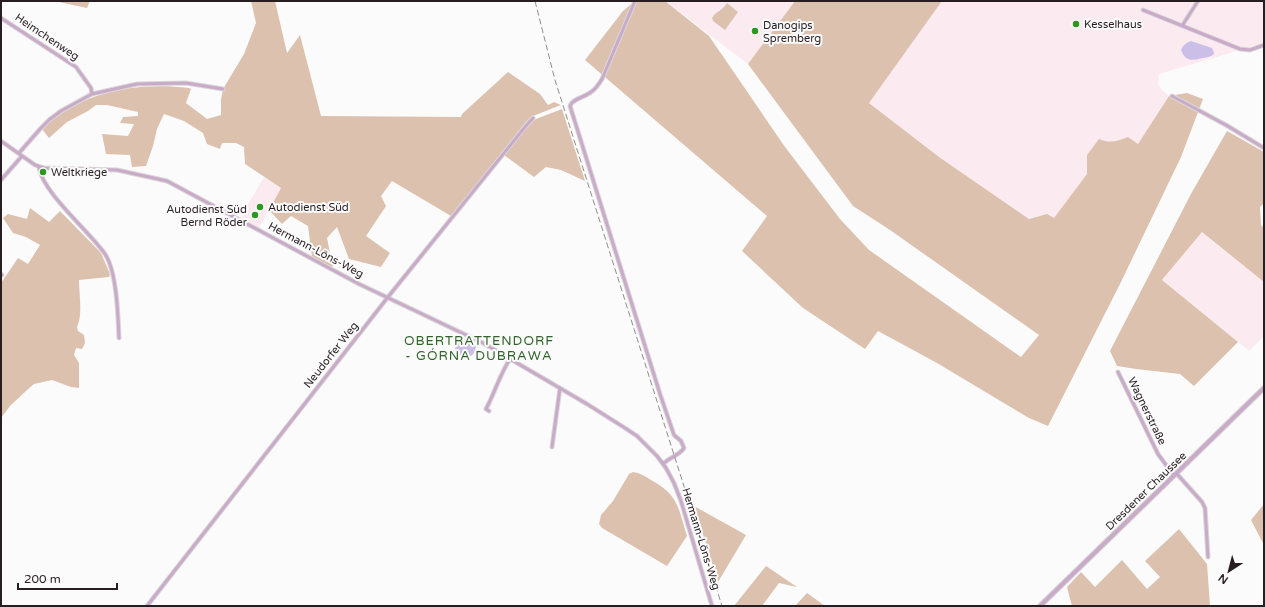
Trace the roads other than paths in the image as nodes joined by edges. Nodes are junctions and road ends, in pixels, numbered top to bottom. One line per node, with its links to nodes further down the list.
1 (635, 1): 24 (street)
2 (1198, 1): 5 (street)
3 (1143, 10): 5 (street)
4 (1, 18): 8 (street, Heimchenweg)
5 (1182, 26): 6 (street)
6 (1264, 45)
7 (223, 89): 8 (street)
8 (92, 94): 13 (street)
9 (1172, 96): 12 (street)
10 (534, 118): 16 (street, Neudorfer Weg)
11 (1, 141): 13 (street, Hermann-Löns-Weg)
12 (1264, 148)
13 (20, 155): 14 (street, Hermann-Löns-Weg); 15 (street)
14 (39, 167): 16 (street, Hermann-Löns-Weg); 17 (street)
15 (1, 180)
16 (388, 297): 18 (street, Hermann-Löns-Weg); 27 (street, Neudorfer Weg)
17 (119, 338)
18 (510, 358): 20 (street, Hermann-Löns-Weg); 22 (street)
19 (1118, 372): 25 (street, Wagnerstraße)
20 (560, 388): 23 (street); 24 (street, Hermann-Löns-Weg)
21 (1264, 388): 25 (street, Dresdener Chaussee)
22 (489, 411)
23 (552, 447)
24 (663, 464): 28 (street, Hermann-Löns-Weg)
25 (1175, 475): 26 (street, Wagnerstraße); 29 (street, Dresdener Chaussee)
26 (1208, 557)
27 (147, 606)
28 (712, 606)
29 (1040, 606)

